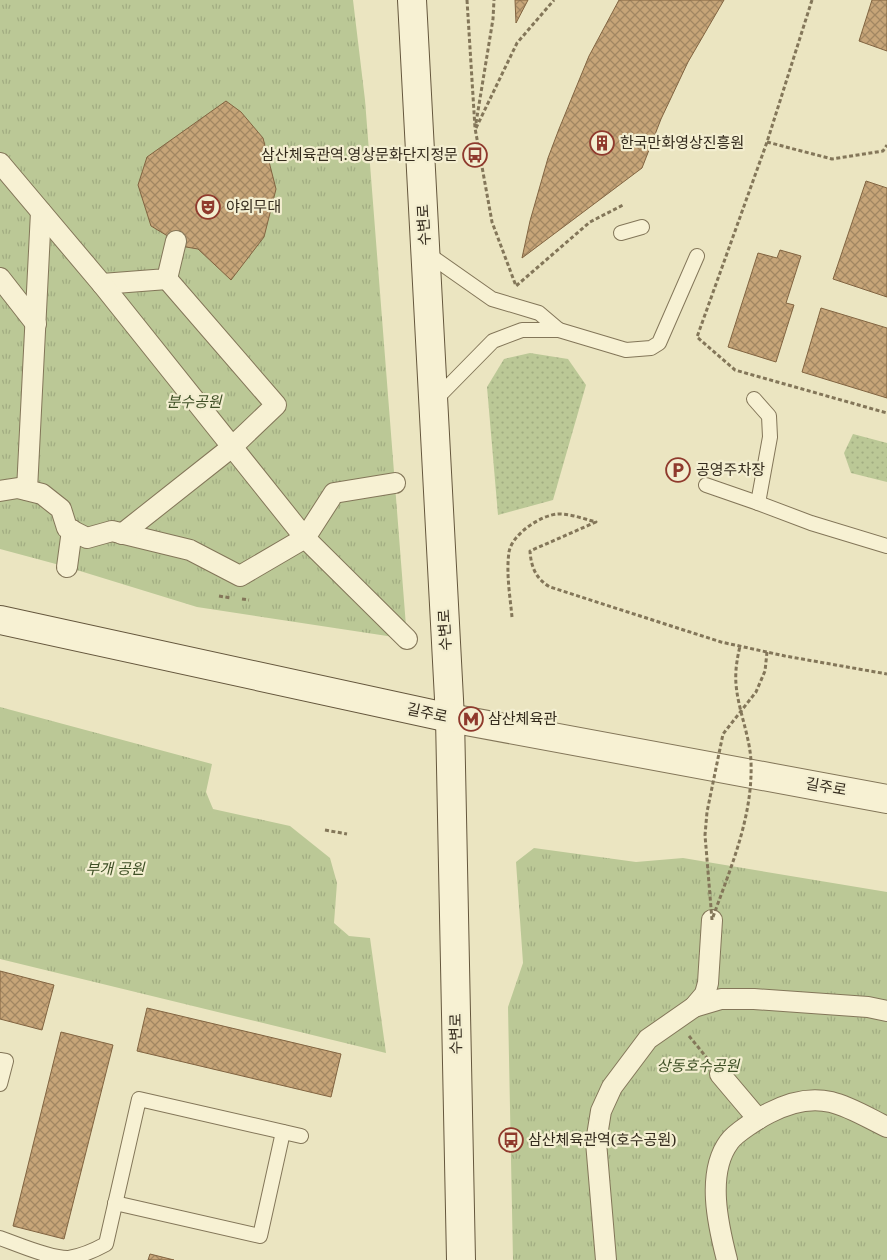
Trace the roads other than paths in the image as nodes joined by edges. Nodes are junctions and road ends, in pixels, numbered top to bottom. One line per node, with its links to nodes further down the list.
1 (412, 0): 7 (main road, 수변로)
2 (0, 162): 3 (street)
3 (41, 212): 11 (street); 12 (street)
4 (642, 228): 5 (lane)
5 (621, 233)
6 (176, 241): 10 (street)
7 (425, 252): 13 (lane); 15 (main road, 수변로)
8 (697, 256): 13 (lane)
9 (0, 278): 12 (street)
10 (167, 279): 11 (street); 16 (street)
11 (102, 284): 16 (street)
12 (36, 324): 19 (street)
13 (559, 330): 15 (lane)
14 (754, 400): 21 (lane)
15 (433, 402): 29 (main road, 수변로)
16 (232, 448): 23 (street); 24 (street)
17 (395, 483): 24 (street)
18 (706, 485): 21 (lane)
19 (27, 490): 20 (street); 22 (street)
20 (0, 491)
21 (758, 502): 25 (lane)
22 (72, 530): 23 (street); 26 (street)
23 (122, 534): 24 (street)
24 (305, 538): 28 (street)
25 (887, 546)
26 (67, 566)
27 (0, 620): 29 (main road, 길주로)
28 (407, 639)
29 (450, 718): 30 (main road, 길주로); 44 (main road, 수변로)
30 (887, 799)
31 (712, 920): 32 (street)
32 (694, 1007): 33 (street); 45 (street)
33 (887, 1011)
34 (0, 1060): 36 (lane)
35 (720, 1074): 37 (street)
36 (0, 1084)
37 (758, 1119): 38 (street); 46 (street)
38 (887, 1127)
39 (283, 1132): 40 (lane); 41 (lane); 41 (lane)
40 (301, 1136)
41 (115, 1203): 43 (lane)
42 (0, 1238): 43 (lane)
43 (40, 1256)
44 (461, 1260)
45 (606, 1260)
46 (727, 1260)

